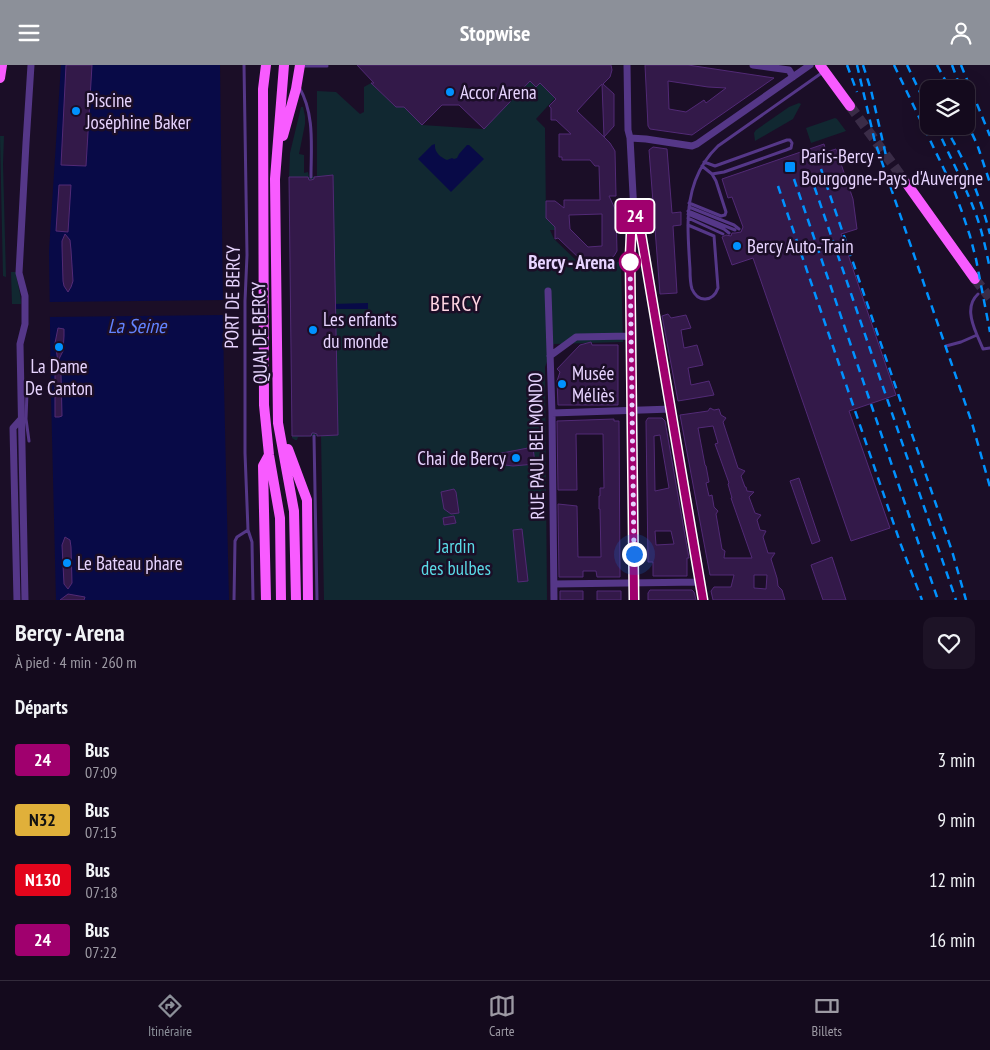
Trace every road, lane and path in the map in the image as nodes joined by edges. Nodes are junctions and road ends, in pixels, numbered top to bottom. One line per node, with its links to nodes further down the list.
1 (2, 65): 14 (main road)
2 (31, 65): 42 (street)
3 (244, 65): 47 (lane, PORT DE BERCY)
4 (258, 65): 16 (main road, QUAI DE BERCY)
5 (266, 65): 16 (main road, QUAI DE BERCY)
6 (284, 65): 19 (main road, QUAI DE BERCY)
7 (627, 65): 18 (street)
8 (753, 65): 13 (street)
9 (810, 65): 13 (street)
10 (299, 66): 11 (lane); 15 (main road)
11 (327, 66)
12 (823, 68): 17 (main road); 20 (lane)
13 (793, 77): 18 (street)
14 (0, 78)
15 (296, 84): 19 (main road); 22 (lane)
16 (262, 89): 46 (main road, QUAI DE BERCY)
17 (850, 106)
18 (630, 138): 25 (street)
19 (276, 161): 43 (main road, QUAI DE BERCY)
20 (703, 164): 21 (lane); 21 (lane); 24 (lane)
21 (712, 174): 24 (lane)
22 (311, 177)
23 (907, 184): 30 (main road)
24 (688, 211): 26 (lane); 27 (lane); 28 (lane); 29 (lane)
25 (634, 213): 34 (street); 39 (street)
26 (688, 225): 26 (lane)
27 (737, 229)
28 (729, 233)
29 (724, 234)
30 (975, 279)
31 (548, 291): 37 (street, RUE PAUL BELMONDO)
32 (978, 294): 33 (lane)
33 (976, 335): 35 (lane); 36 (lane)
34 (631, 336): 37 (street); 40 (street)
35 (946, 346)
36 (990, 349)
37 (550, 357): 41 (street, RUE PAUL BELMONDO)
38 (26, 392): 42 (lane)
39 (672, 409): 40 (street); 48 (street)
40 (631, 411): 41 (street); 49 (street)
41 (552, 413): 50 (street, RUE PAUL BELMONDO)
42 (23, 419): 45 (lane); 51 (street); 52 (street)
43 (278, 423): 57 (main road, QUAI DE BERCY); 58 (main road)
44 (314, 436): 59 (lane)
45 (29, 441)
46 (269, 455): 55 (main road); 56 (main road, QUAI DE BERCY)
47 (248, 530): 53 (lane); 54 (lane, PORT DE BERCY)
48 (700, 582): 49 (street); 62 (street)
49 (634, 583): 50 (street); 61 (street)
50 (554, 585): 60 (street, RUE PAUL BELMONDO)
51 (17, 600)
52 (25, 600)
53 (234, 600)
54 (253, 600)
55 (266, 600)
56 (281, 600)
57 (296, 600)
58 (308, 600)
59 (317, 600)
60 (554, 600)
61 (634, 600)
62 (703, 600)

